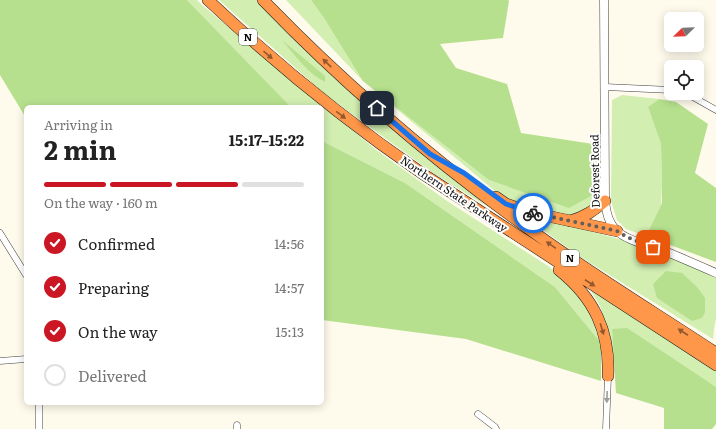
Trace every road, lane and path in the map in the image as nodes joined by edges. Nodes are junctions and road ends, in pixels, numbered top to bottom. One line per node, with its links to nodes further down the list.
1 (208, 0): 13 (highway, Northern State Parkway / N, one-way to 13)
2 (263, 0): 8 (highway, Northern State Parkway / N, one-way to 2)
3 (604, 0): 4 (street, Deforest Road)
4 (605, 87): 5 (street); 9 (street, Deforest Road)
5 (664, 90)
6 (698, 100): 7 (street)
7 (716, 110)
8 (430, 154): 10 (highway); 16 (highway, Northern State Parkway / N, one-way to 8)
9 (605, 200): 10 (highway); 11 (street, Deforest Road)
10 (568, 221): 11 (highway)
11 (617, 231): 15 (street)
12 (0, 233): 14 (street)
13 (522, 239): 19 (highway, Northern State Parkway / N, one-way to 19); 20 (highway, one-way to 20)
14 (24, 272)
15 (716, 273)
16 (716, 353)
17 (24, 359): 18 (street)
18 (0, 361)
19 (716, 365)
20 (608, 376): 25 (street, one-way to 25)
21 (39, 405): 23 (street)
22 (478, 414): 24 (street)
23 (39, 429)
24 (496, 429)
25 (606, 429)

